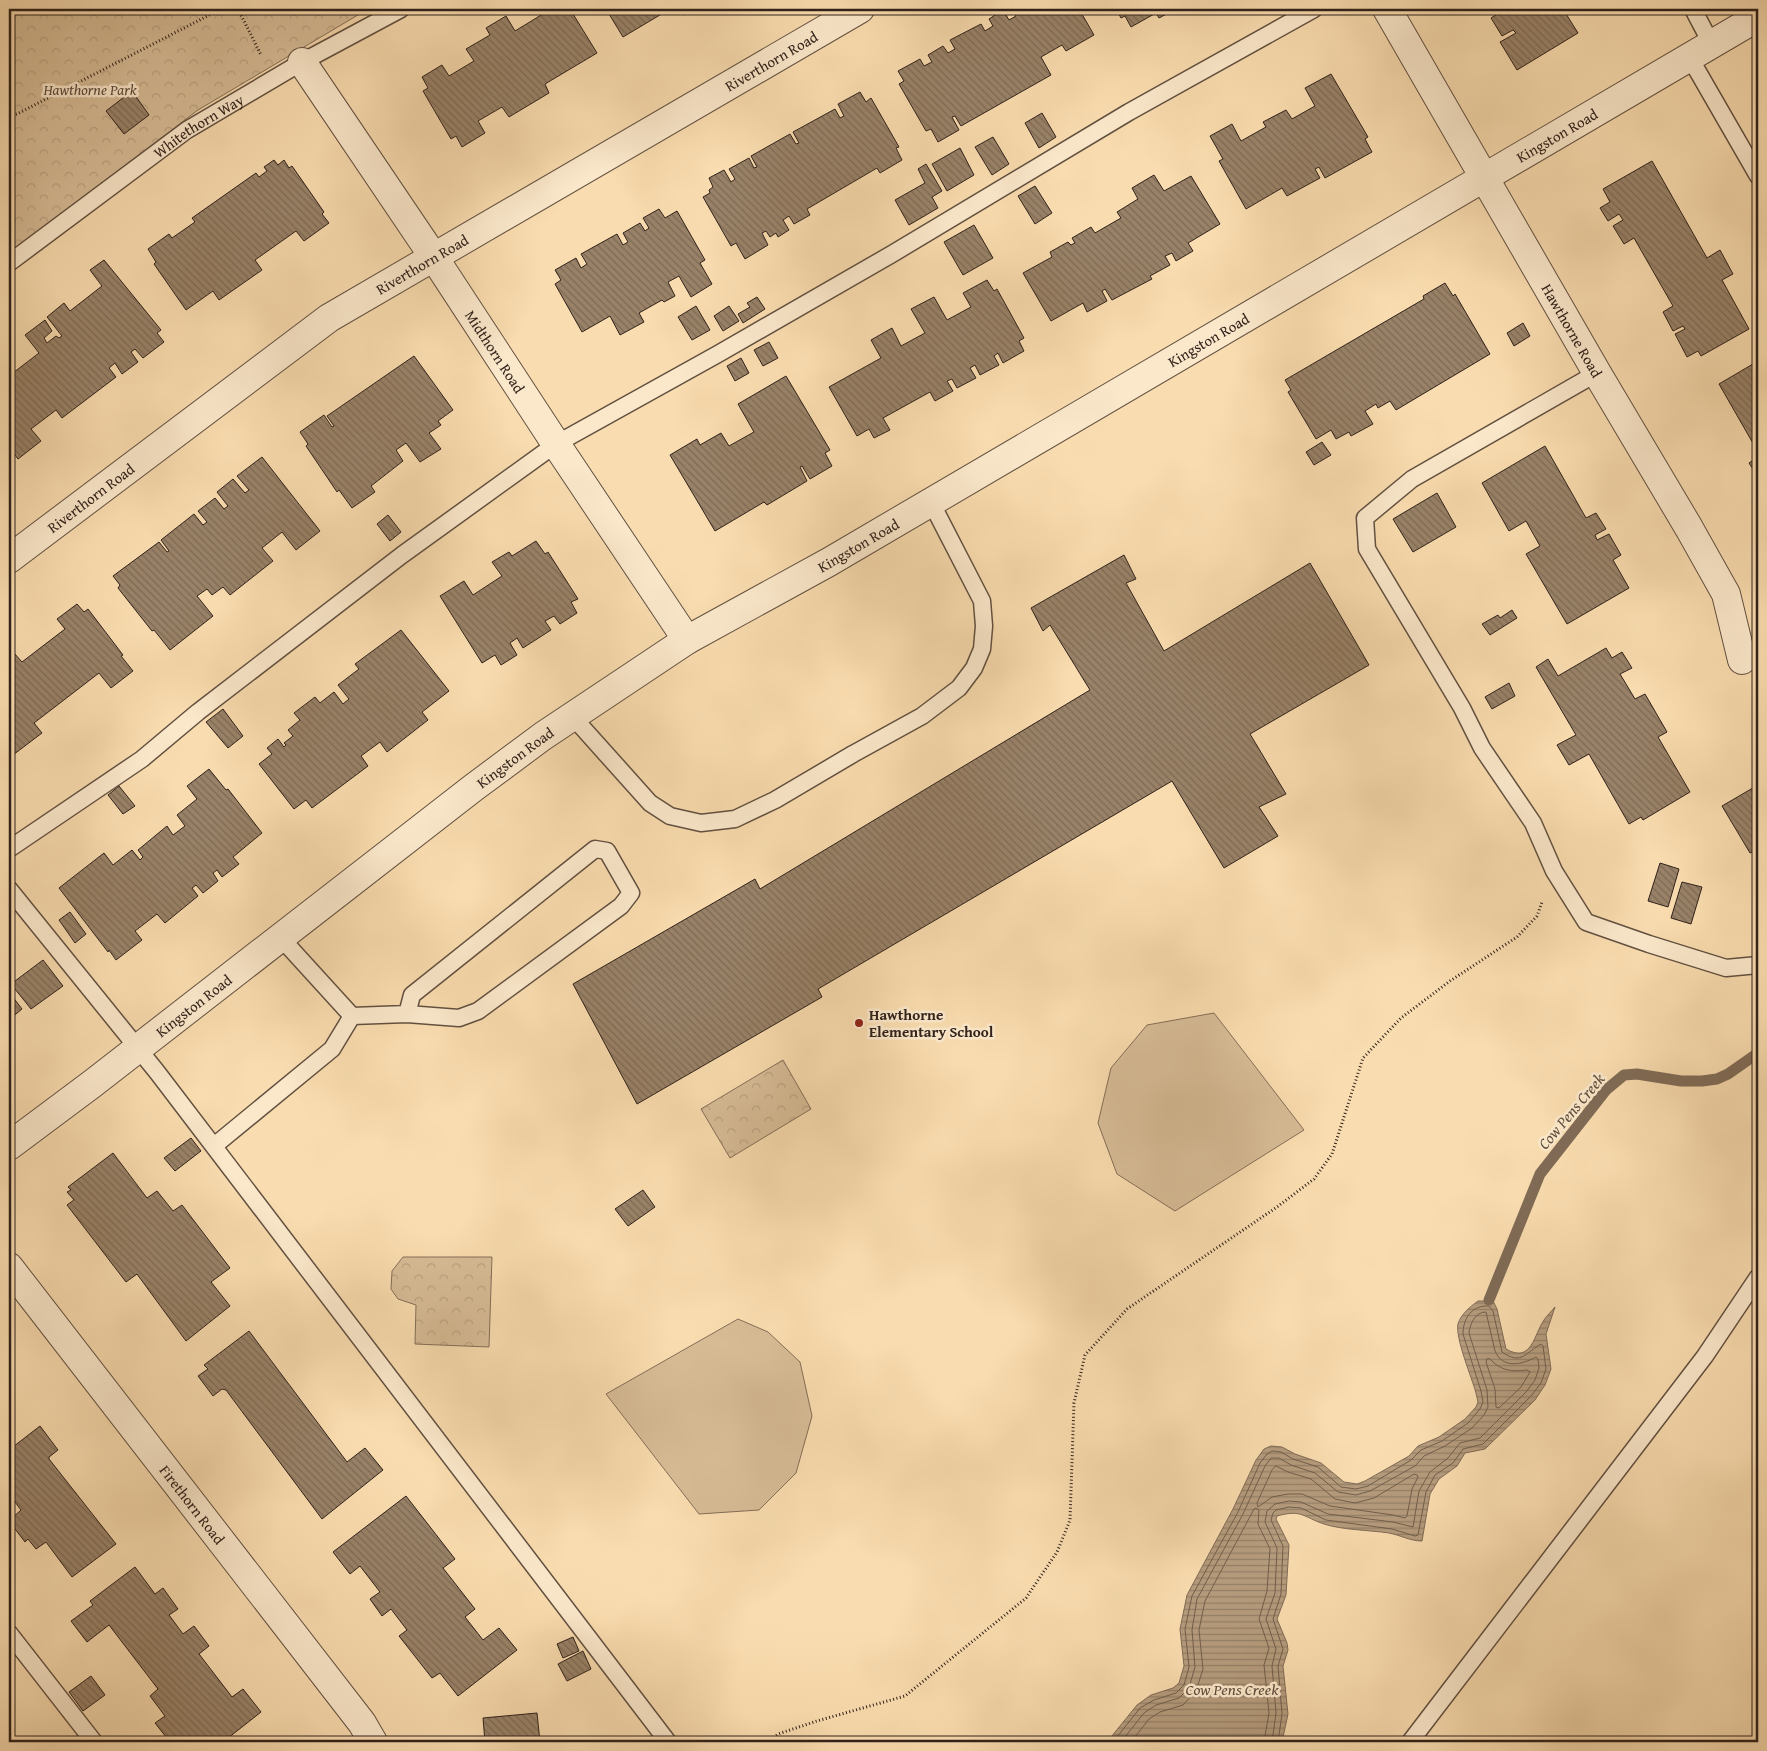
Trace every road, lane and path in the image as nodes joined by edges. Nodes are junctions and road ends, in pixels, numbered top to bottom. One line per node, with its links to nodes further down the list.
1 (222, 9): 12 (path)
2 (238, 9): 11 (path)
3 (401, 9): 10 (lane, Whitethorn Way)
4 (860, 9): 15 (street, Riverthorn Road)
5 (1314, 9): 18 (lane)
6 (1388, 9): 14 (street, Hawthorne Road)
7 (1692, 9): 9 (lane)
8 (1758, 18): 9 (street, Kingston Road)
9 (1701, 51): 13 (lane); 14 (street, Kingston Road)
10 (302, 62): 11 (lane, Whitethorn Way); 15 (street, Midthorn Road)
11 (272, 79): 16 (lane, Whitethorn Way)
12 (9, 116)
13 (1758, 176)
14 (1485, 178): 17 (street, Hawthorne Road); 19 (street, Kingston Road)
15 (433, 256): 18 (street, Midthorn Road); 20 (street, Riverthorn Road)
16 (9, 263)
17 (1597, 373): 22 (street, Hawthorne Road); 25 (lane)
18 (556, 444): 21 (street, Midthorn Road); 24 (lane)
19 (931, 502): 21 (street, Kingston Road); 23 (lane)
20 (9, 559)
21 (687, 640): 23 (street, Kingston Road)
22 (1742, 660)
23 (573, 718): 27 (street, Kingston Road)
24 (9, 849)
25 (1554, 871): 28 (lane); 40 (path)
26 (9, 889): 31 (lane)
27 (281, 938): 30 (lane); 31 (street, Kingston Road)
28 (1758, 965)
29 (408, 1014): 29 (lane); 30 (lane)
30 (352, 1016): 33 (lane)
31 (138, 1048): 32 (street, Kingston Road); 33 (lane)
32 (9, 1146)
33 (214, 1146): 39 (lane)
34 (9, 1267): 38 (street, Firethorn Road)
35 (1758, 1277): 41 (lane)
36 (9, 1633): 37 (lane)
37 (94, 1742)
38 (373, 1742)
39 (668, 1742)
40 (768, 1742)
41 (1410, 1742)

